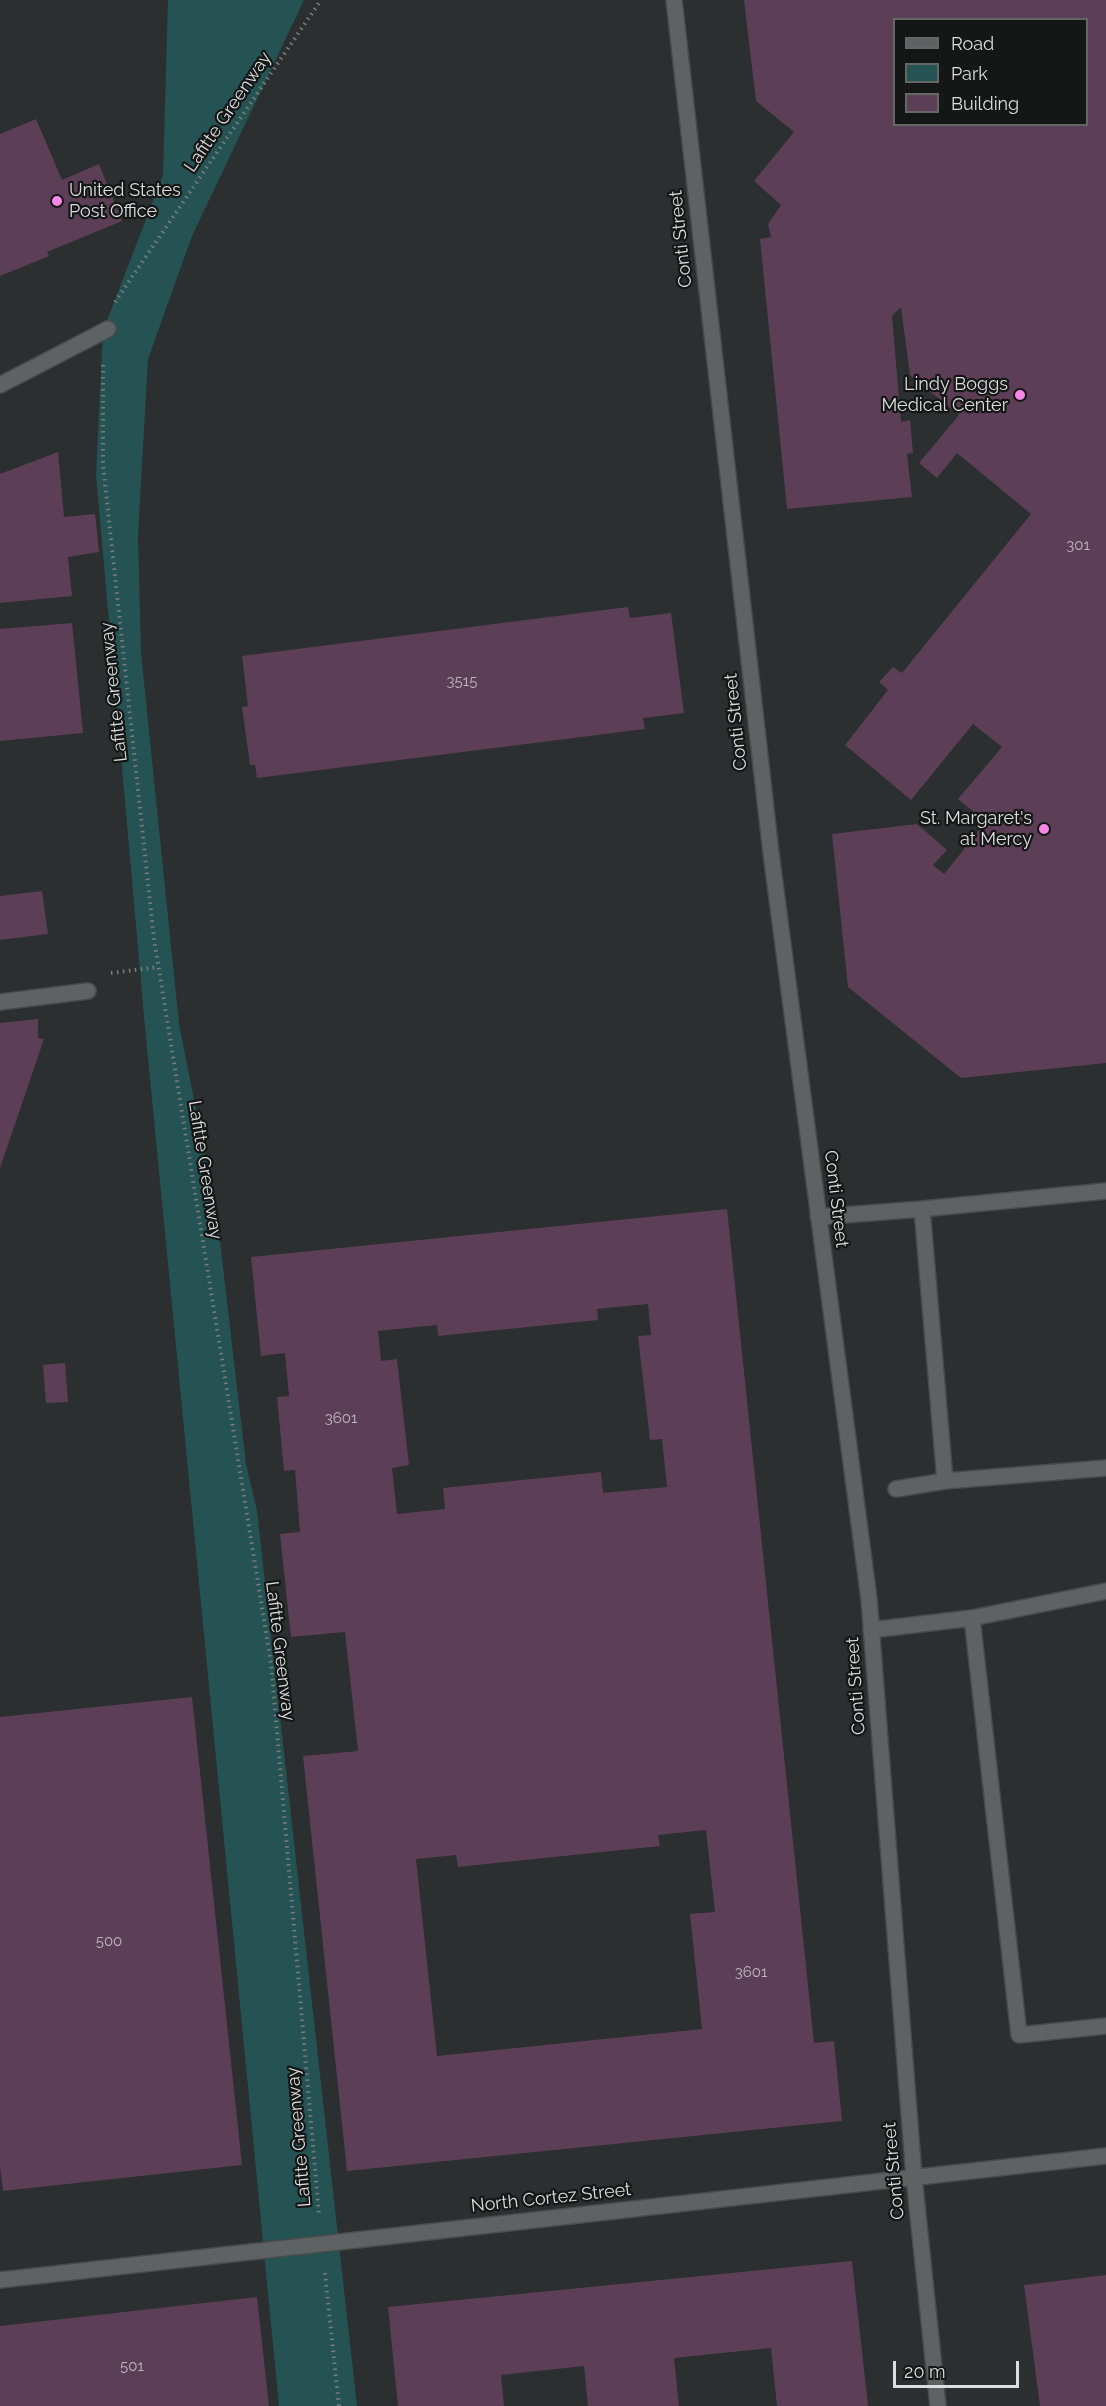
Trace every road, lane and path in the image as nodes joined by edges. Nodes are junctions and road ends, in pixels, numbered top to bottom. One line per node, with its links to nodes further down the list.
1 (321, 0): 3 (path, Lafitte Greenway)
2 (674, 0): 9 (street, Conti Street)
3 (108, 329): 4 (street); 19 (path, Lafitte Greenway)
4 (0, 385)
5 (88, 991): 6 (street)
6 (0, 1002)
7 (1106, 1191): 8 (street)
8 (922, 1209): 9 (street); 11 (street)
9 (818, 1218): 15 (street, Conti Street)
10 (1106, 1468): 11 (street)
11 (945, 1481): 12 (street)
12 (896, 1489)
13 (1106, 1591): 14 (street)
14 (972, 1618): 15 (street); 16 (street)
15 (871, 1630): 18 (street, Conti Street)
16 (1106, 2026)
17 (1106, 2156): 18 (street, North Cortez Street)
18 (914, 2177): 19 (street, North Cortez Street); 22 (street, Conti Street)
19 (322, 2243): 20 (street, North Cortez Street); 21 (path, Lafitte Greenway)
20 (0, 2280)
21 (339, 2406)
22 (938, 2406)

